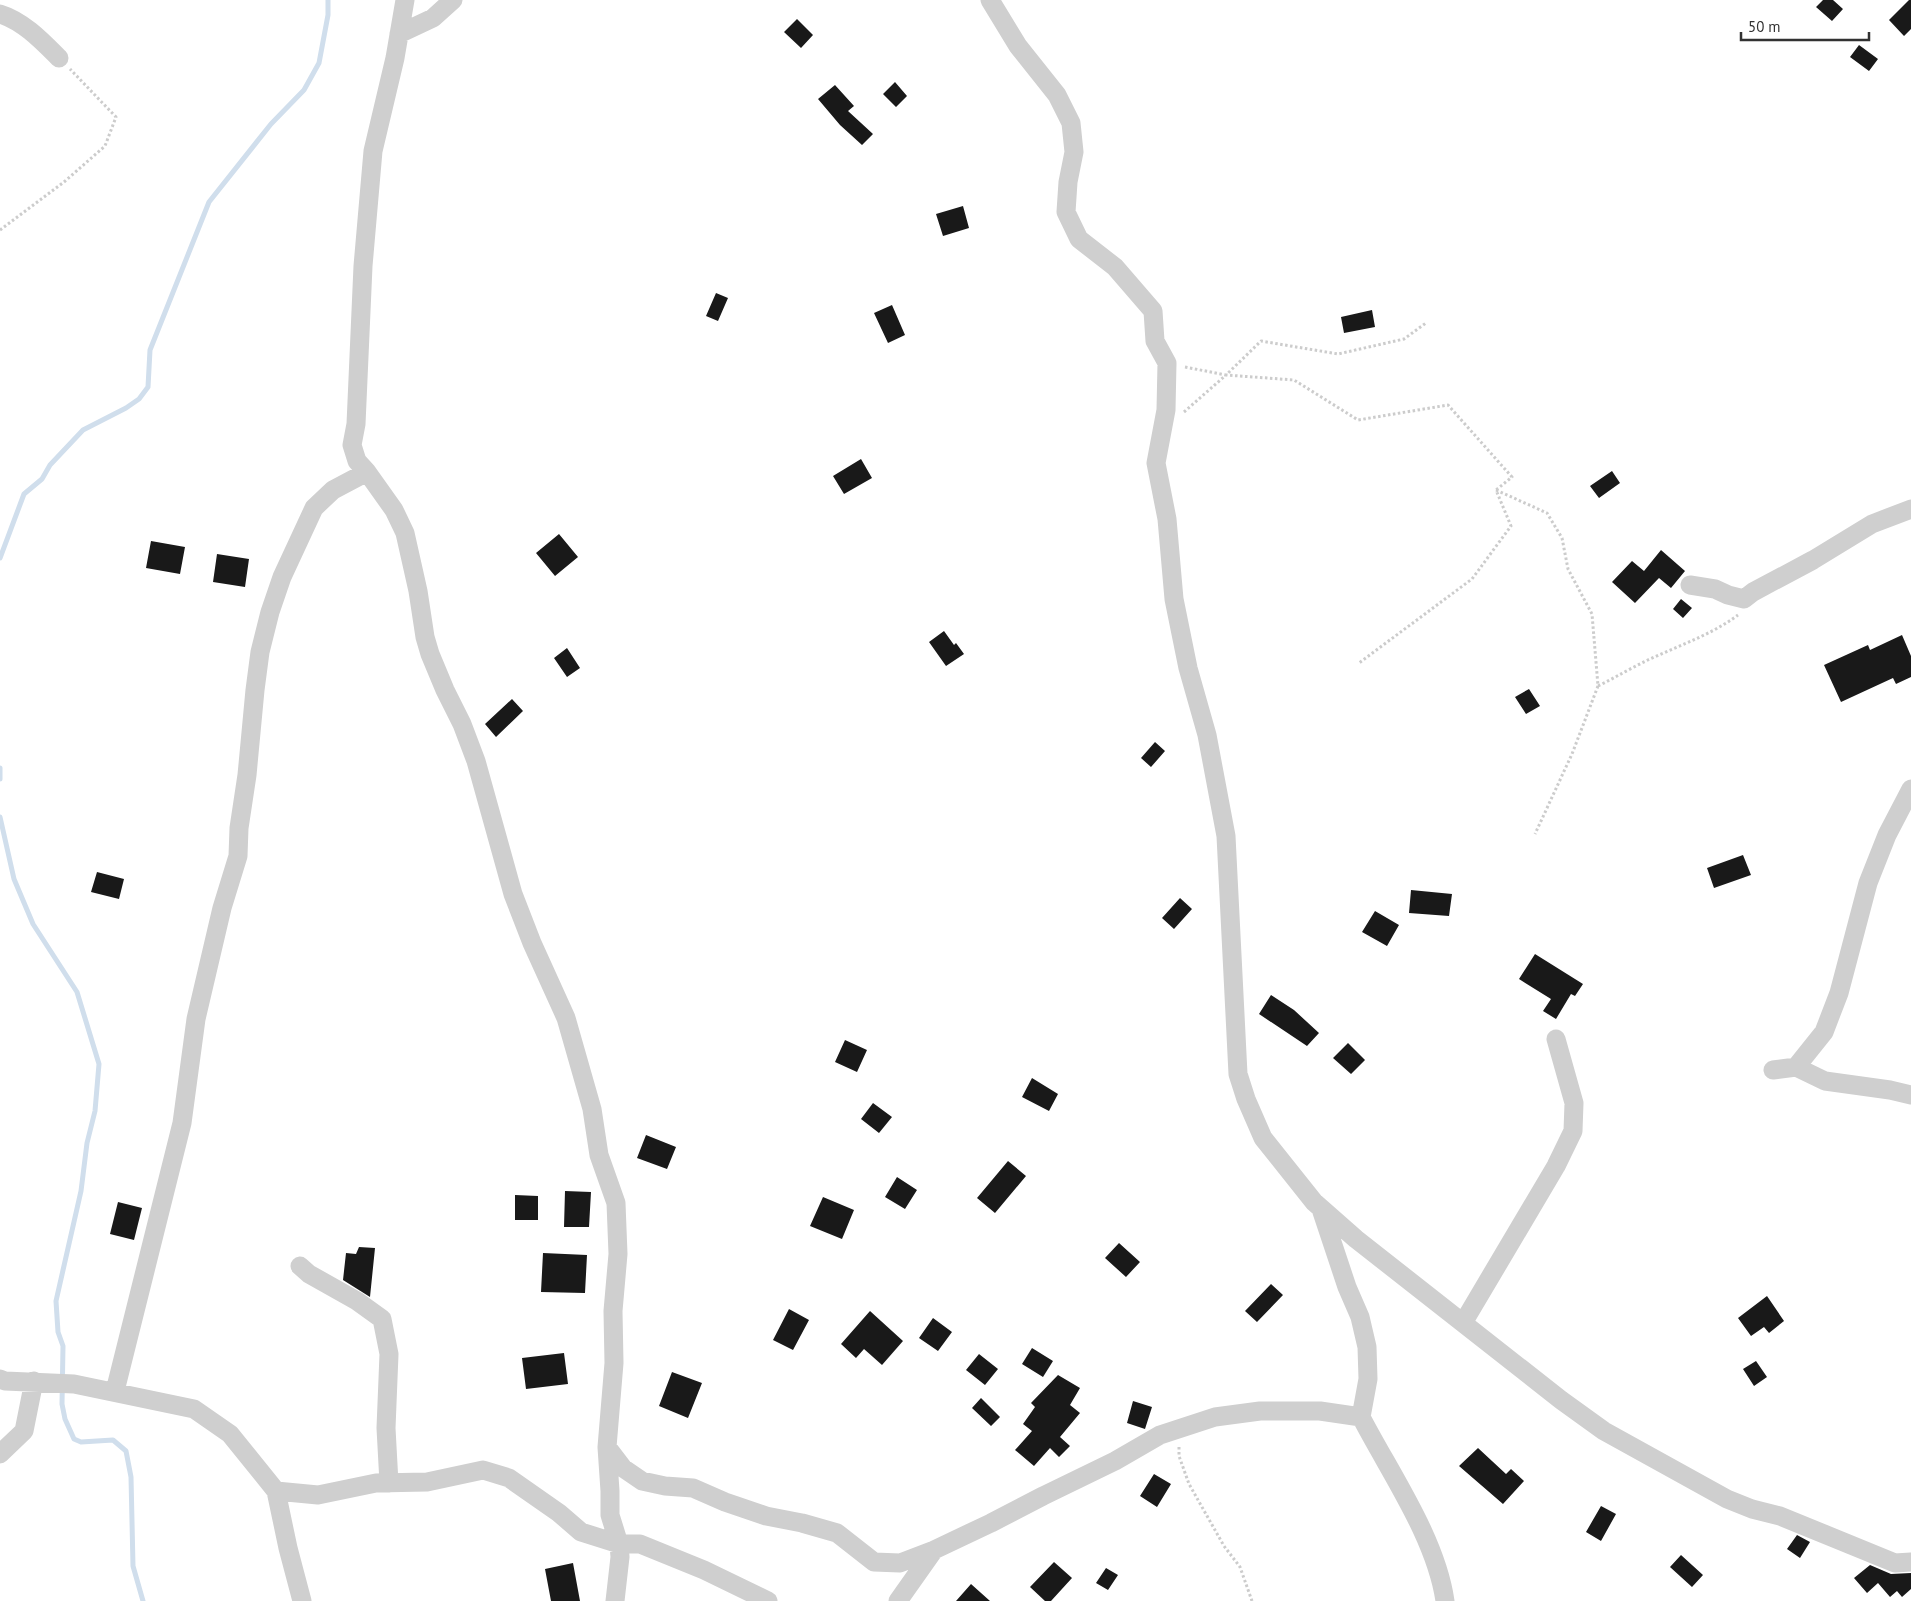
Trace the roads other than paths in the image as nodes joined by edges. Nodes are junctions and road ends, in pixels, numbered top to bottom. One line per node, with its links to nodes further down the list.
1 (405, 0): 5 (street)
2 (453, 0): 5 (street)
3 (990, 0): 15 (street)
4 (0, 14): 6 (street)
5 (400, 34): 7 (street)
6 (59, 58)
7 (367, 472): 20 (street); 22 (street)
8 (1911, 508): 9 (street)
9 (1690, 585)
10 (1911, 789): 12 (street)
11 (1556, 1039): 17 (street)
12 (1796, 1067): 13 (street); 14 (street)
13 (1773, 1070)
14 (1911, 1096)
15 (1320, 1208): 17 (street); 21 (street)
16 (300, 1266): 24 (street)
17 (1463, 1323): 28 (street)
18 (0, 1379): 19 (street)
19 (34, 1381): 20 (street); 23 (street)
20 (115, 1391): 25 (street)
21 (1361, 1417): 27 (street); 33 (street)
22 (607, 1448): 26 (street); 27 (street)
23 (0, 1454)
24 (389, 1483): 25 (street); 26 (street)
25 (276, 1491): 29 (street)
26 (619, 1544): 30 (street); 31 (street)
27 (934, 1550): 32 (street)
28 (1911, 1562)
29 (302, 1601)
30 (615, 1601)
31 (768, 1601)
32 (898, 1601)
33 (1445, 1601)

